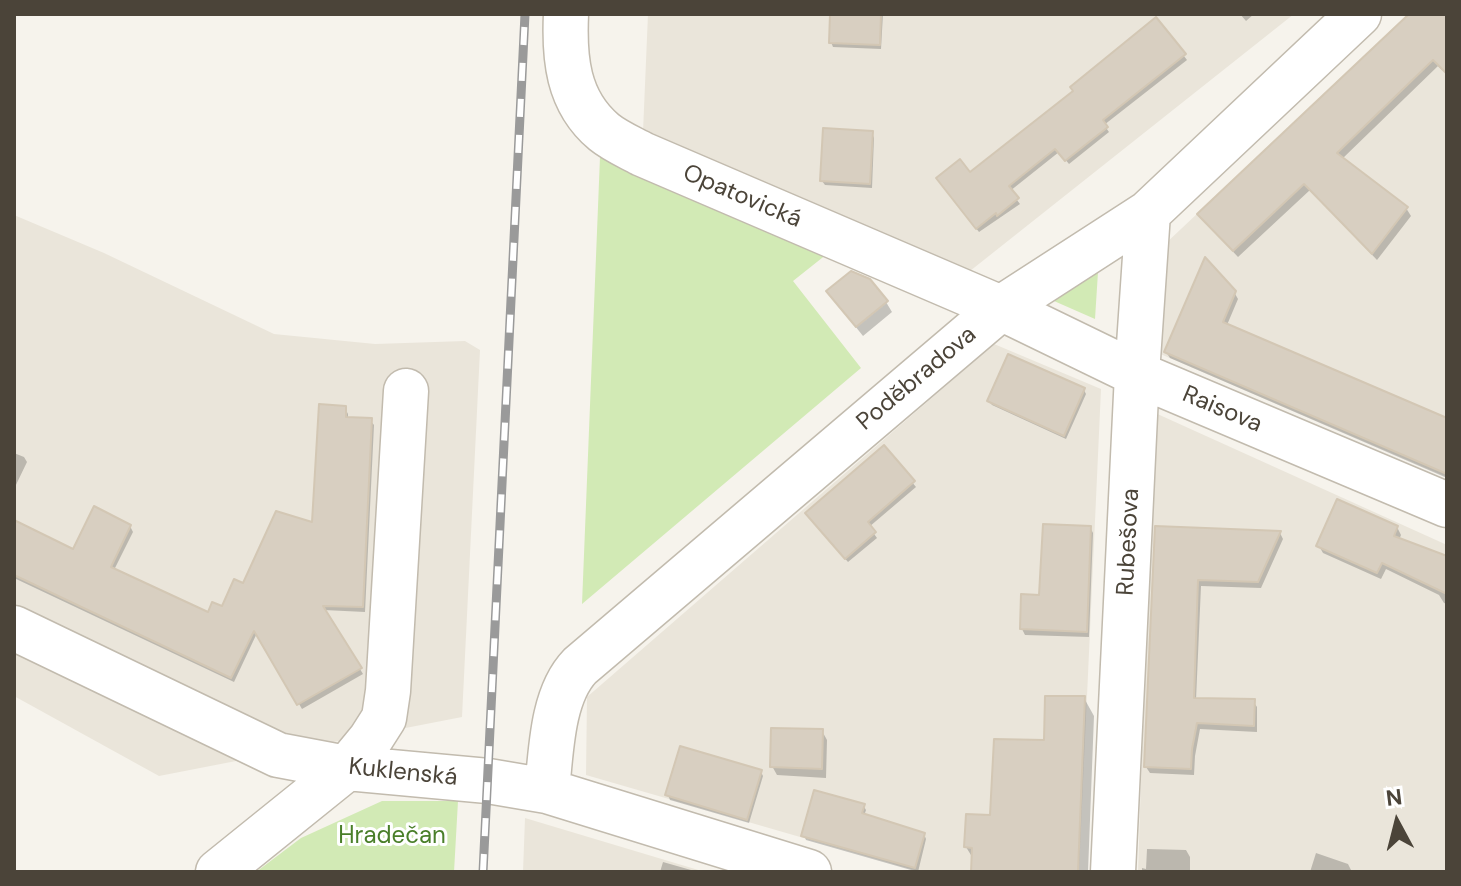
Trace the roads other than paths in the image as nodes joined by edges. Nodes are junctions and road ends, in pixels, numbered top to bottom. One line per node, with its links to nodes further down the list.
1 (566, 14): 4 (street, Opatovická)
2 (1359, 14): 3 (street, Poděbradova)
3 (1148, 213): 4 (street, Poděbradova); 5 (street, Rubešova)
4 (1001, 308): 5 (street, Raisova); 10 (street, Poděbradova)
5 (1137, 374): 7 (street, Raisova); 13 (street, Rubešova)
6 (406, 391): 9 (street)
7 (1447, 505)
8 (14, 628): 9 (street, Kuklenská)
9 (347, 768): 10 (street, Kuklenská); 11 (street)
10 (547, 791): 12 (street, Kuklenská)
11 (218, 872)
12 (809, 872)
13 (1113, 872)

